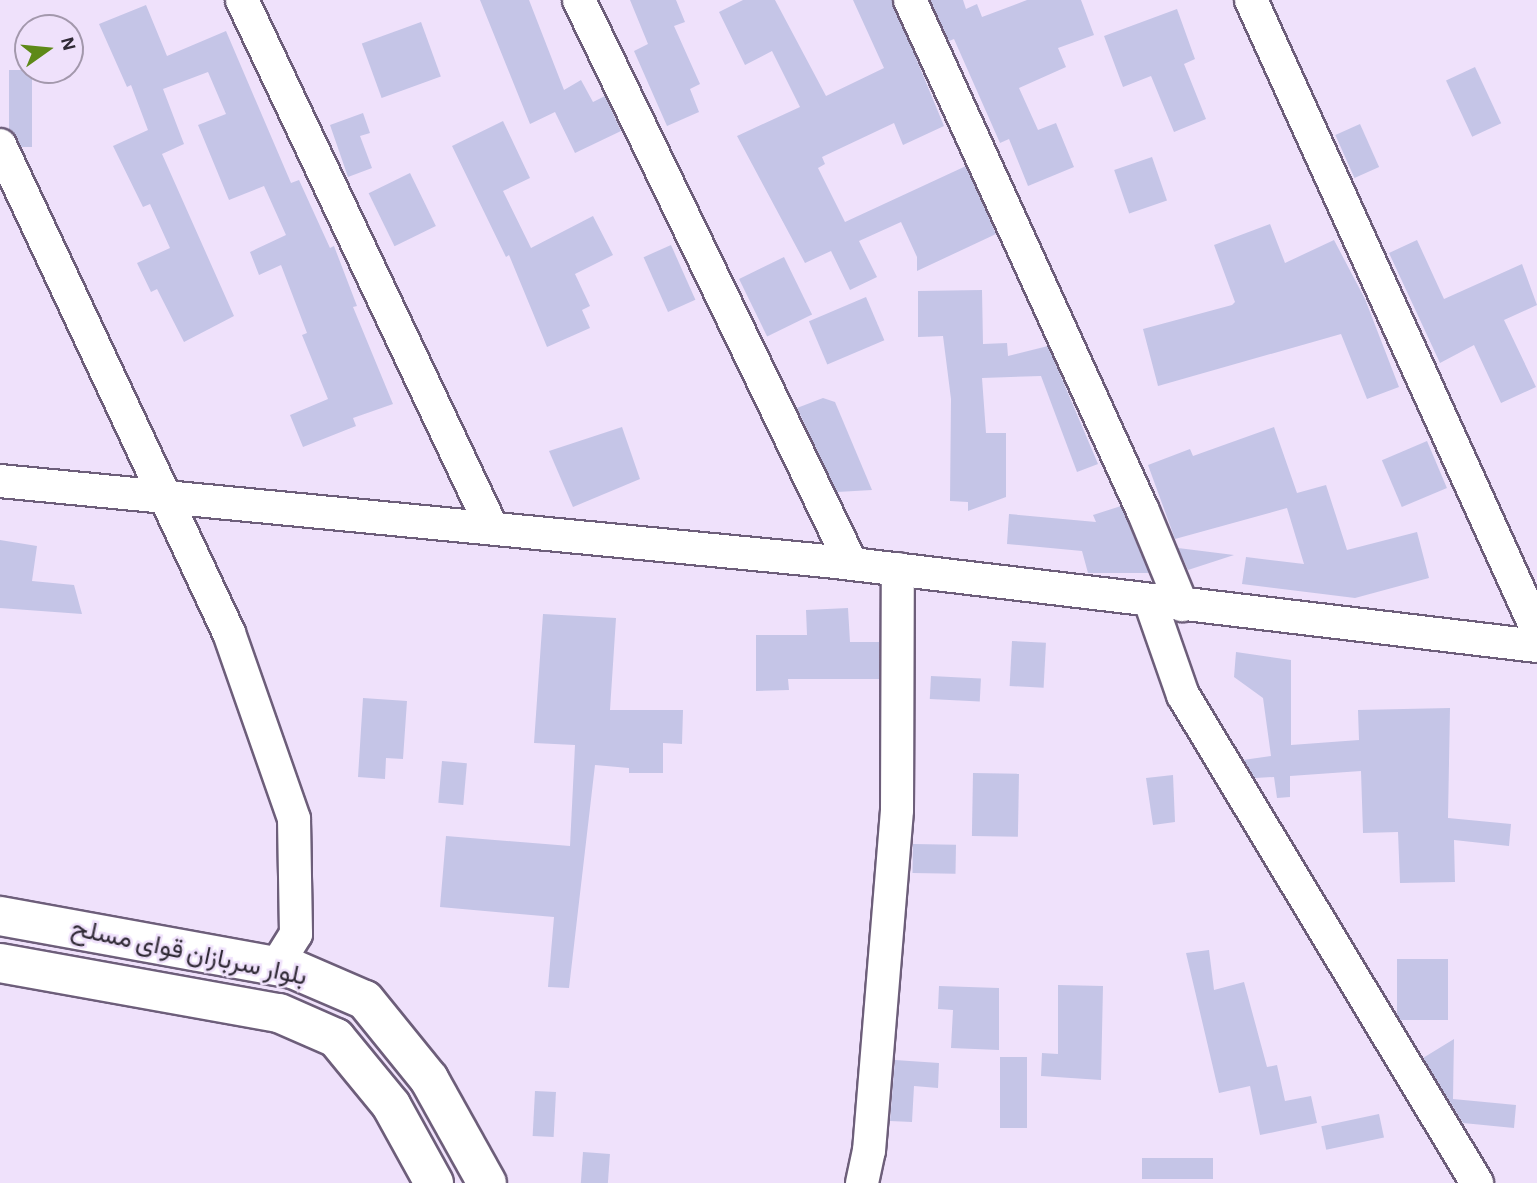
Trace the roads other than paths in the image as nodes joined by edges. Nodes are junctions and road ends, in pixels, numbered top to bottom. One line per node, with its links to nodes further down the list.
1 (242, 0): 8 (street)
2 (579, 0): 9 (street)
3 (910, 0): 12 (street)
4 (1251, 0): 13 (street)
5 (0, 145): 7 (street)
6 (0, 481): 7 (street)
7 (166, 496): 8 (street); 17 (street)
8 (492, 528): 9 (street)
9 (851, 564): 10 (street)
10 (898, 569): 11 (street); 20 (street)
11 (1150, 601): 12 (street); 21 (street)
12 (1182, 605): 14 (street)
13 (1537, 629)
14 (1537, 646)
15 (0, 916): 17 (main road, بلوار سربازان قوای مسلح)
16 (0, 962): 18 (main road, بلوار سربازان قوای مسلح)
17 (276, 966): 19 (main road, بلوار سربازان قوای مسلح)
18 (434, 1183)
19 (487, 1183)
20 (862, 1183)
21 (1477, 1183)

